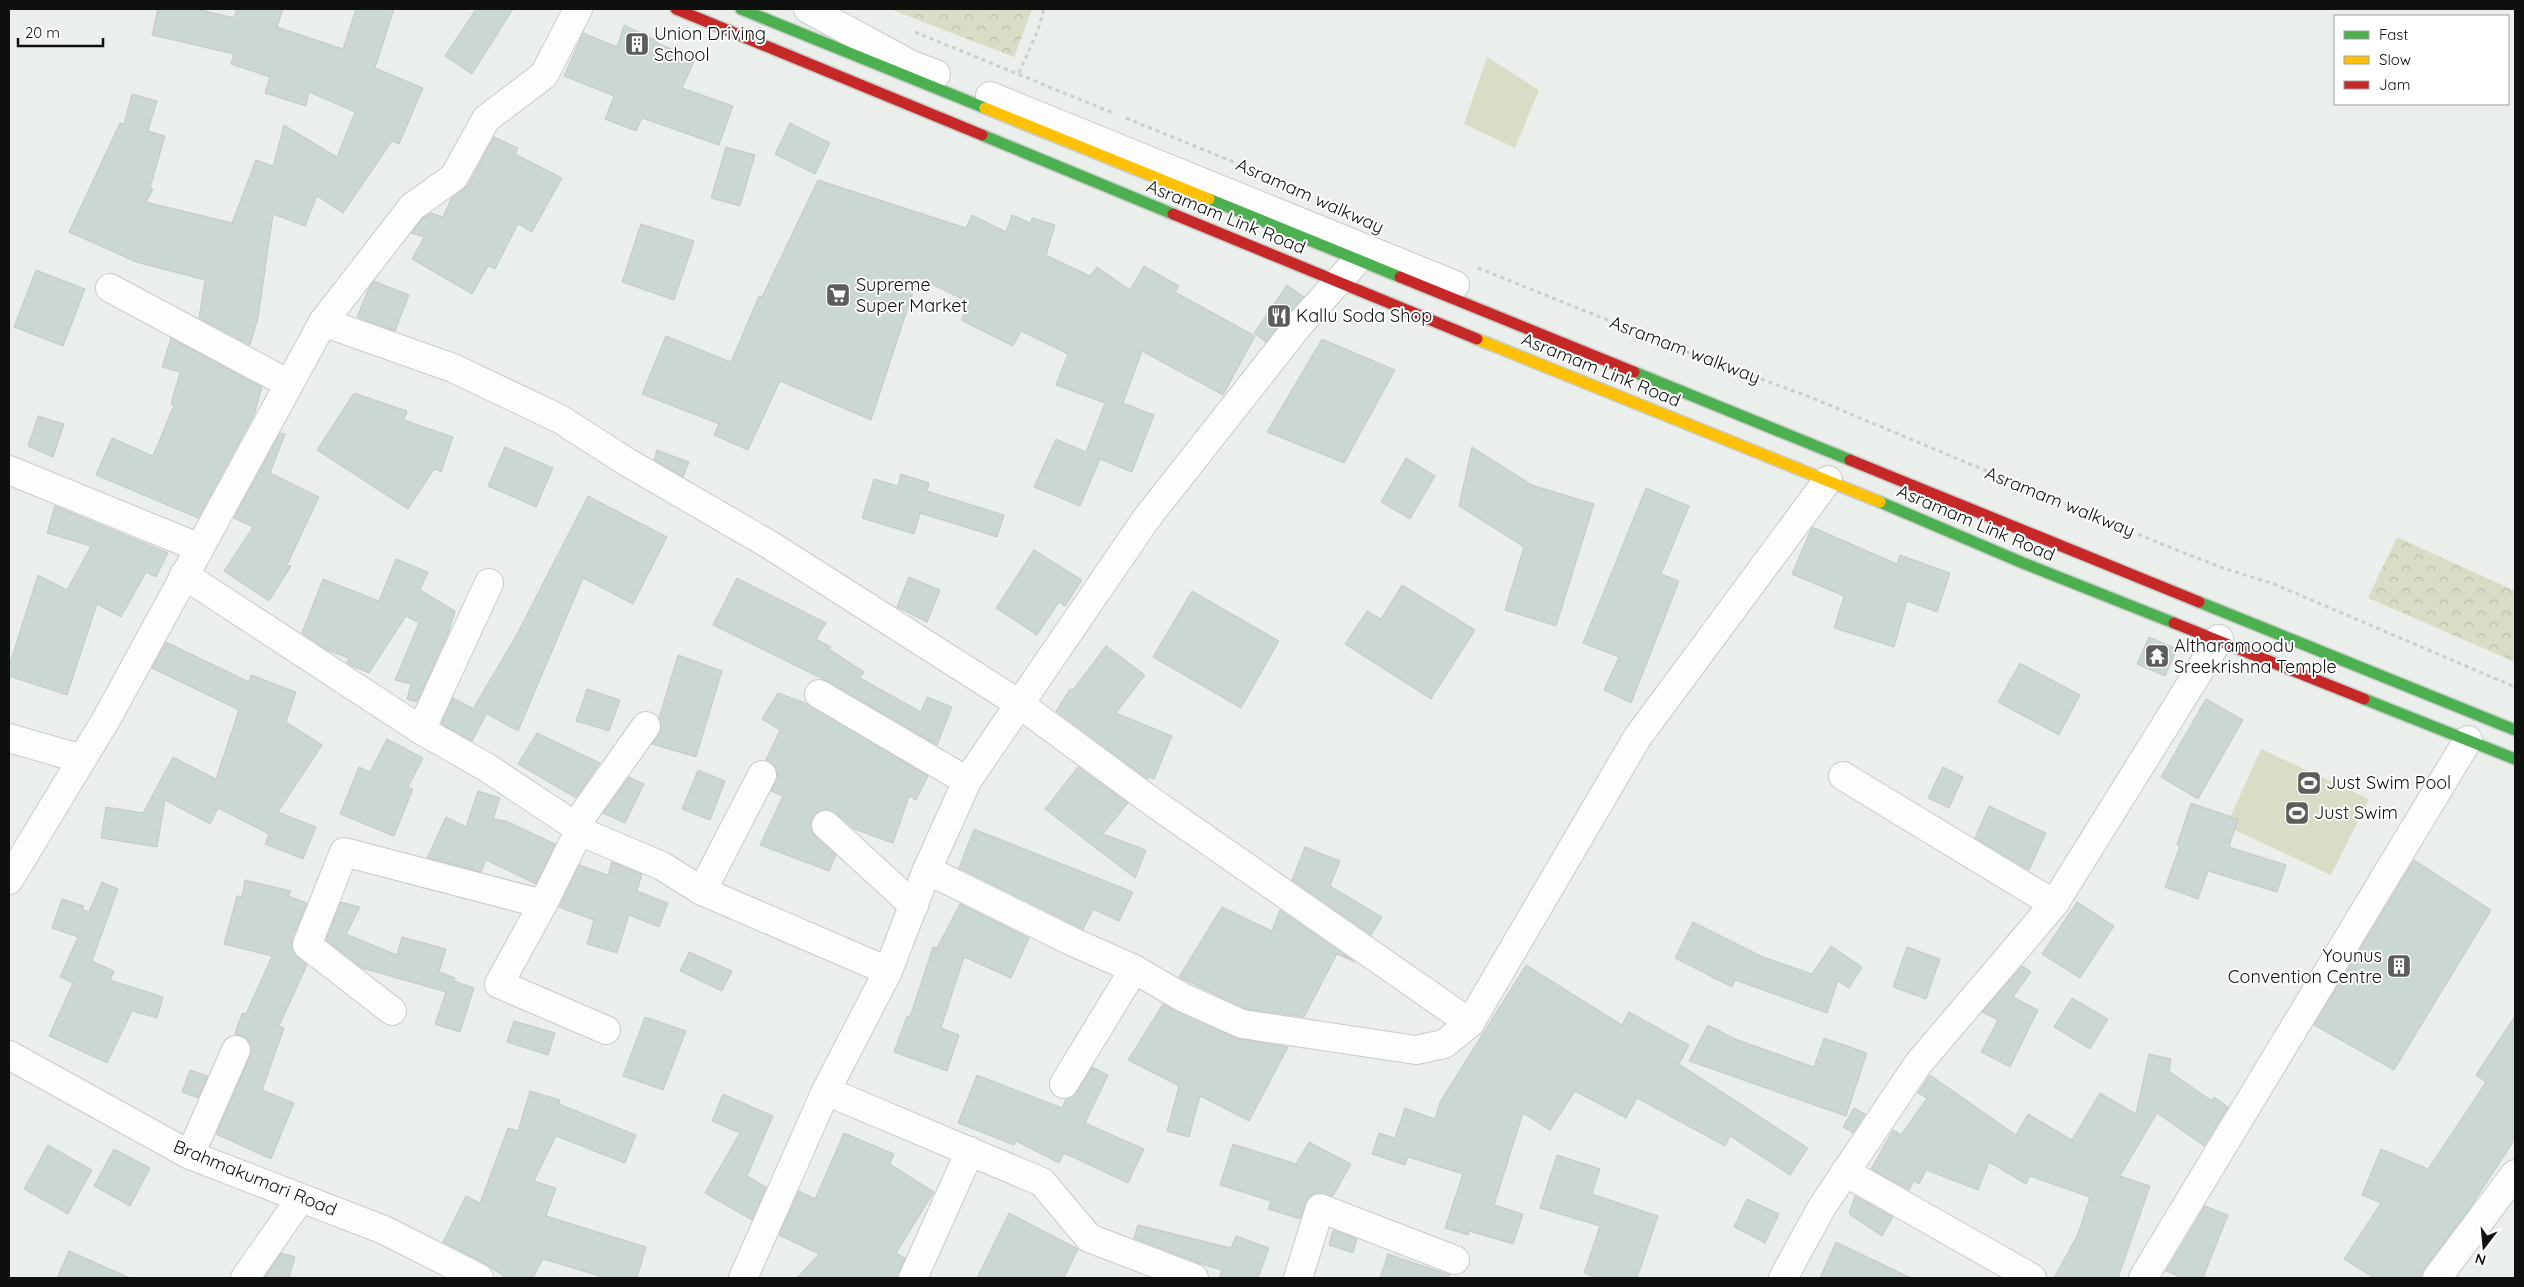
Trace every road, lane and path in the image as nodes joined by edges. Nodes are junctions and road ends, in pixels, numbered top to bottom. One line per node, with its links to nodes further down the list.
1 (578, 9): 15 (street)
2 (676, 9): 13 (main road, Asramam Link Road)
3 (741, 9): 11 (main road, Asramam Link Road)
4 (808, 9): 26 (street)
5 (1044, 9): 7 (path)
6 (908, 29): 7 (path)
7 (1019, 73): 8 (path)
8 (1116, 114)
9 (1125, 118): 10 (path, Asramam walkway)
10 (1277, 180)
11 (1358, 259): 13 (street); 29 (main road, Asramam Link Road)
12 (1477, 267): 23 (path, Asramam walkway)
13 (1339, 282): 18 (main road, Asramam Link Road); 25 (street)
14 (110, 288): 16 (street)
15 (323, 322): 16 (street); 25 (street)
16 (289, 384): 19 (street)
17 (9, 470): 19 (street)
18 (1828, 480): 22 (main road, Asramam Link Road); 48 (street)
19 (200, 548): 20 (street)
20 (184, 576): 28 (street); 32 (street)
21 (489, 583): 28 (street)
22 (2219, 639): 31 (main road, Asramam Link Road); 43 (street)
23 (2515, 687)
24 (819, 694): 36 (street)
25 (1018, 704): 36 (street); 48 (street)
26 (2515, 720)
27 (646, 726): 38 (street)
28 (421, 730): 38 (street)
29 (2515, 730)
30 (9, 738): 32 (street)
31 (2468, 740): 33 (main road, Asramam Link Road); 68 (street)
32 (82, 759): 40 (street)
33 (2515, 759)
34 (762, 775): 41 (street)
35 (1843, 776): 43 (street)
36 (967, 780): 39 (street)
37 (826, 824): 44 (street)
38 (577, 828): 41 (street); 42 (street)
39 (927, 870): 44 (street); 45 (street)
40 (9, 880)
41 (702, 891): 46 (street)
42 (543, 904): 47 (street); 49 (street)
43 (2054, 904): 56 (street)
44 (914, 906): 46 (street)
45 (1134, 969): 48 (street); 52 (street)
46 (888, 971): 53 (street)
47 (392, 1011)
48 (1470, 1023)
49 (606, 1030)
50 (236, 1050): 55 (street)
51 (9, 1055): 55 (street, Brahmakumari Road)
52 (1064, 1084)
53 (826, 1091): 54 (street); 62 (street)
54 (970, 1152): 63 (street); 64 (street)
55 (190, 1155): 58 (street, Brahmakumari Road)
56 (1845, 1172): 66 (street); 67 (street)
57 (2515, 1174): 69 (street)
58 (301, 1198): 60 (street); 61 (street, Brahmakumari Road)
59 (1455, 1260): 65 (street)
60 (245, 1278)
61 (478, 1278)
62 (743, 1278)
63 (913, 1278)
64 (1194, 1278)
65 (1298, 1278)
66 (1784, 1278)
67 (2032, 1278)
68 (2143, 1278)
69 (2437, 1278)

